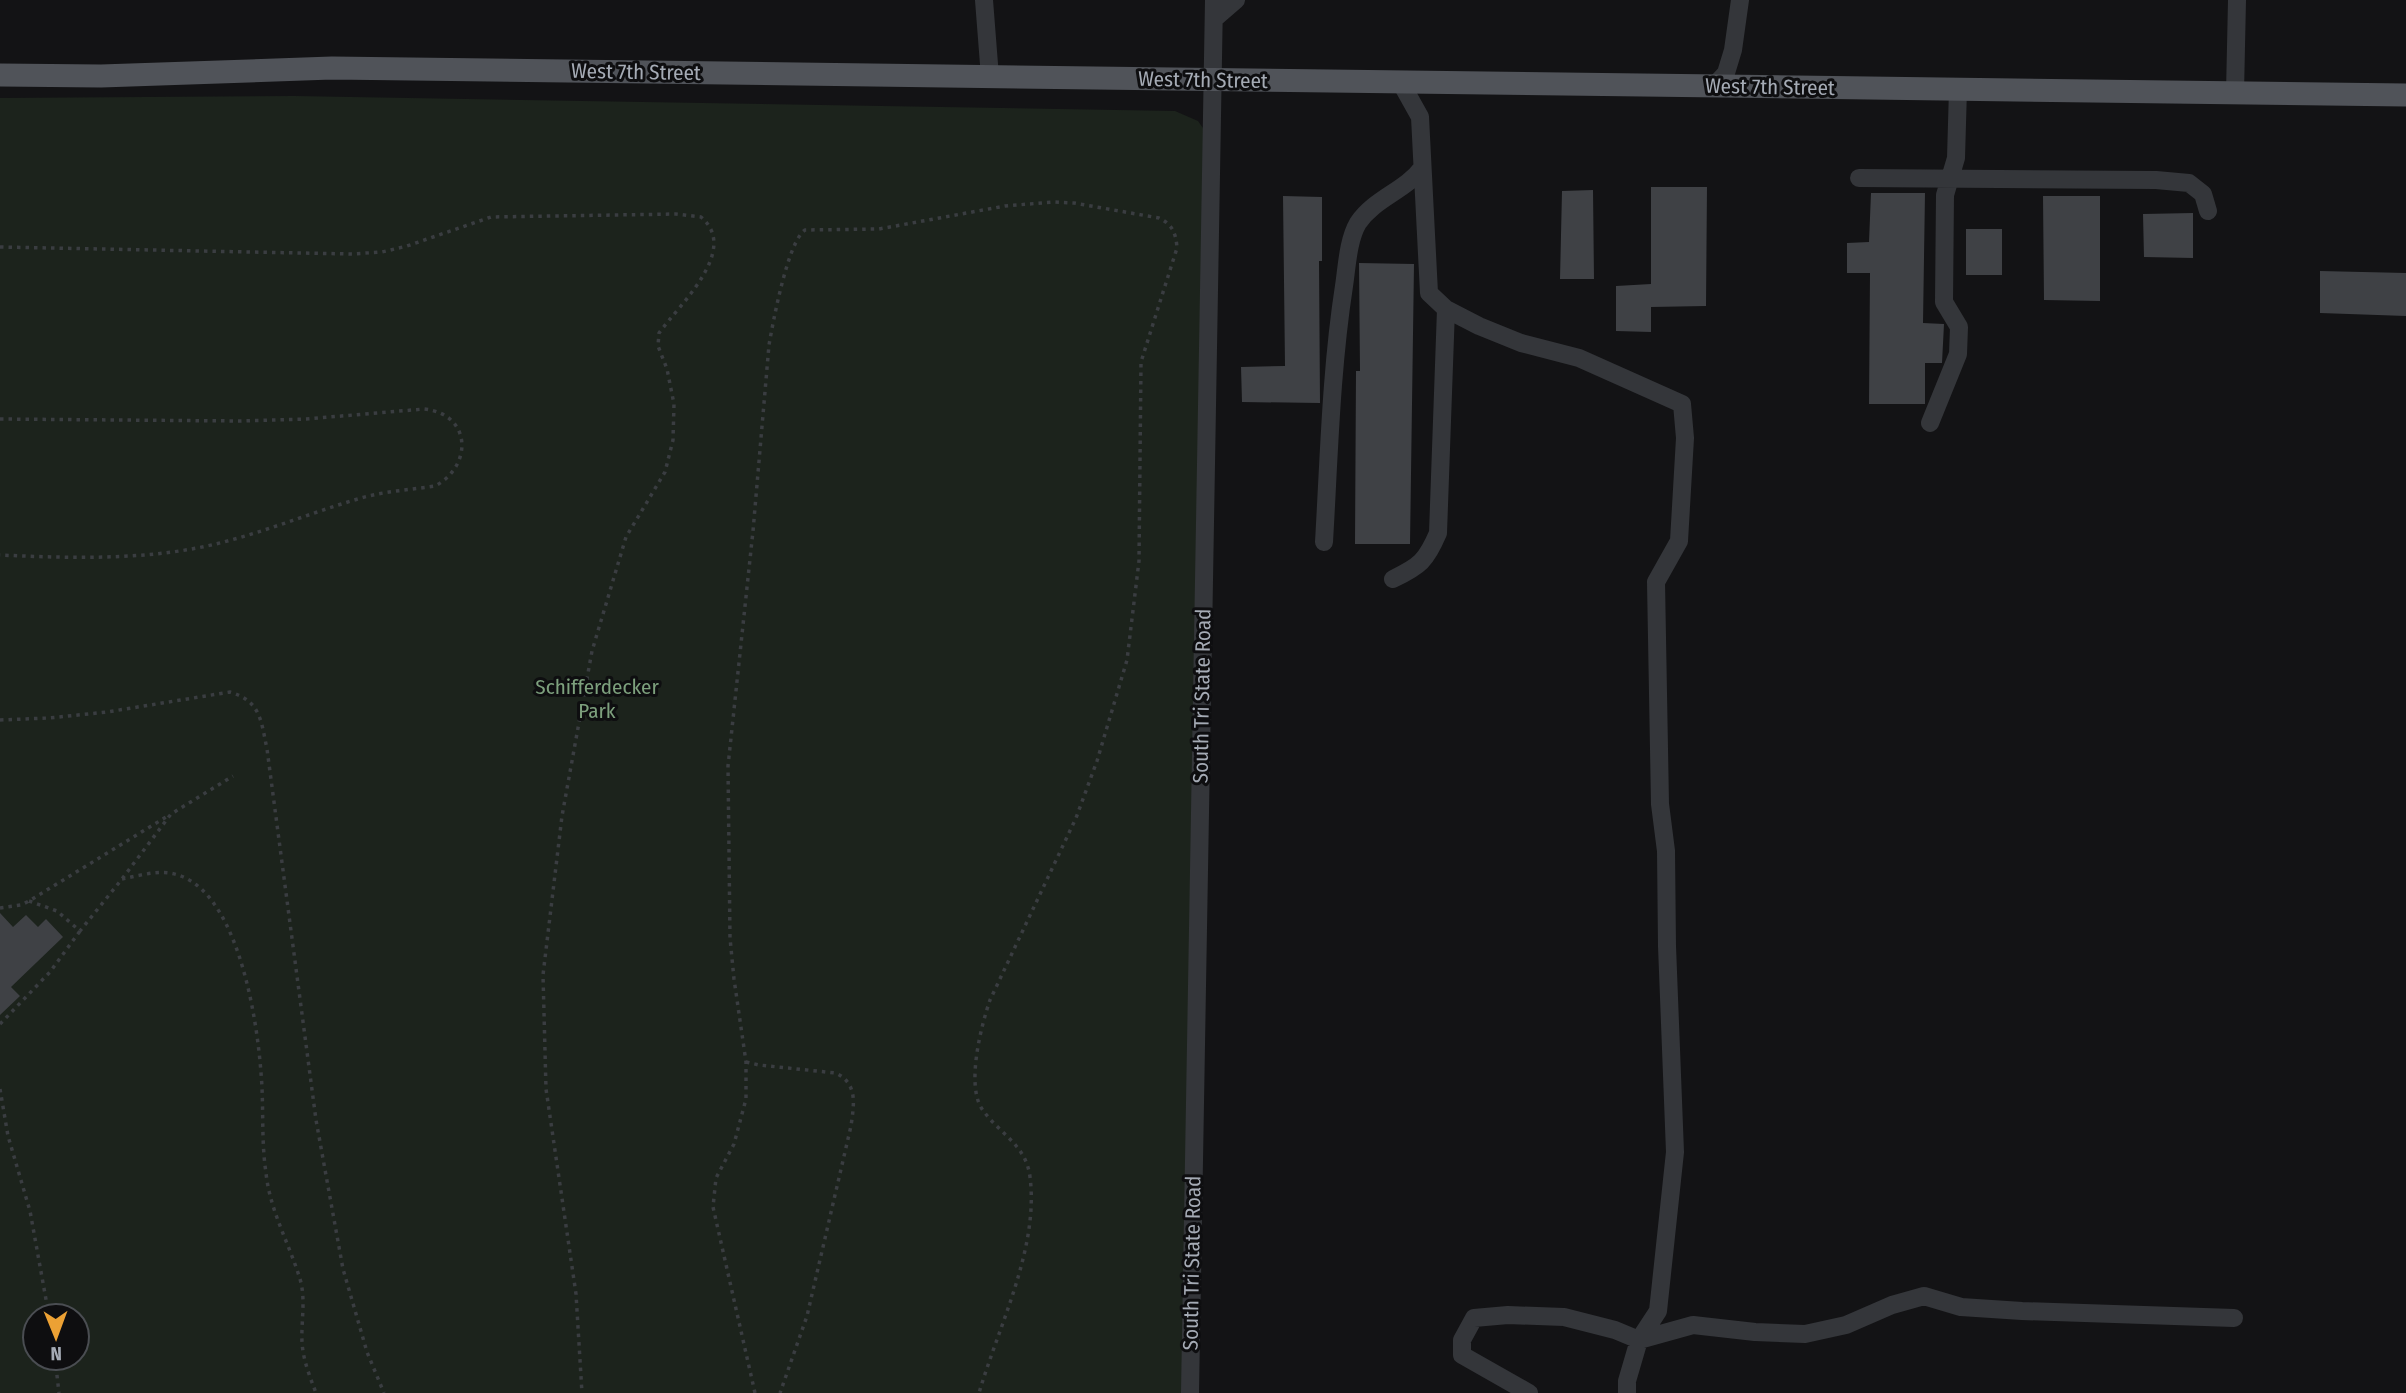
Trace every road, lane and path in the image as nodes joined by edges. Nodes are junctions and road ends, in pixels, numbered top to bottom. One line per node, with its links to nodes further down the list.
1 (984, 0): 8 (street)
2 (1214, 0): 6 (street, South Tri State Road)
3 (1236, 0): 6 (street)
4 (1740, 0): 11 (street)
5 (2236, 0): 13 (street)
6 (1213, 19): 9 (street, South Tri State Road)
7 (0, 75): 8 (main road, West 7th Street)
8 (990, 77): 9 (main road, West 7th Street)
9 (1212, 81): 10 (main road, West 7th Street); 47 (street, South Tri State Road)
10 (1401, 83): 11 (main road, West 7th Street); 15 (street)
11 (1713, 86): 12 (main road, West 7th Street)
12 (1958, 89): 13 (main road, West 7th Street); 17 (street)
13 (2235, 93): 14 (main road, West 7th Street)
14 (2406, 95)
15 (1422, 168): 20 (street); 23 (street)
16 (1859, 178): 17 (street)
17 (1950, 178): 18 (street); 22 (street)
18 (2207, 211)
19 (0, 247): 43 (path)
20 (1446, 309): 25 (street); 38 (street)
21 (0, 419): 24 (path)
22 (1930, 423)
23 (1324, 542)
24 (0, 555)
25 (1392, 579)
26 (0, 720): 42 (path)
27 (233, 776): 28 (path)
28 (171, 814): 29 (path); 30 (path)
29 (122, 879): 32 (path); 41 (path)
30 (29, 901): 31 (path); 32 (path)
31 (0, 908)
32 (80, 931): 33 (path)
33 (0, 1024)
34 (746, 1062): 44 (path); 45 (path); 46 (path)
35 (0, 1089): 36 (path)
36 (46, 1302)
37 (2234, 1318): 38 (street)
38 (1639, 1340): 48 (street); 49 (street)
39 (57, 1372): 40 (path)
40 (60, 1393)
41 (316, 1393)
42 (384, 1393)
43 (582, 1393)
44 (755, 1393)
45 (780, 1393)
46 (979, 1393)
47 (1190, 1393)
48 (1529, 1393)
49 (1627, 1393)

